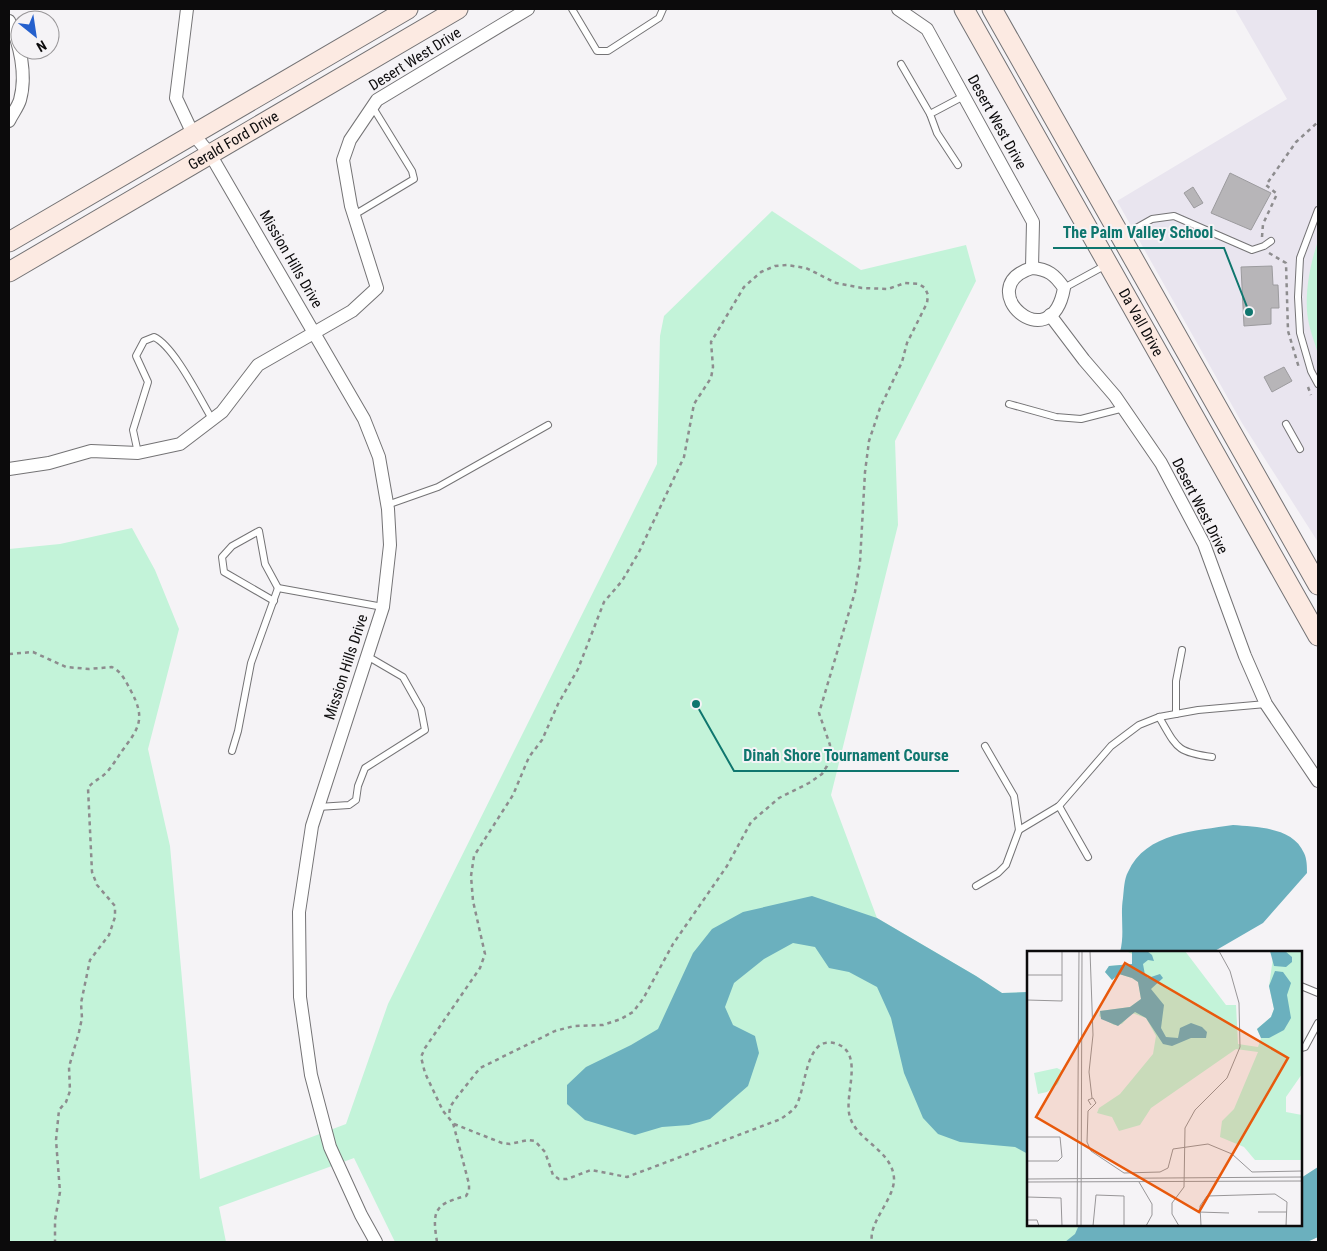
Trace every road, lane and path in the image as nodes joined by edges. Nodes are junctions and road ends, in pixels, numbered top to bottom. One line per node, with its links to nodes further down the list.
1 (187, 9): 17 (street, Mission Hills Drive)
2 (408, 9): 17 (main road, Gerald Ford Drive)
3 (458, 9): 18 (main road, Gerald Ford Drive)
4 (528, 9): 13 (street, Desert West Drive)
5 (572, 9): 6 (lane)
6 (663, 9)
7 (898, 9): 12 (street, Desert West Drive)
8 (964, 9): 26 (main road, Da Vall Drive)
9 (992, 9): 22 (main road, Da Vall Drive)
10 (9, 21): 15 (street)
11 (901, 64): 14 (lane)
12 (964, 96): 14 (lane); 27 (street, Desert West Drive)
13 (372, 106): 21 (street, Desert West Drive); 21 (lane)
14 (930, 114): 19 (lane)
15 (9, 121)
16 (1318, 122): 25 (path)
17 (194, 134): 18 (street, Mission Hills Drive); 24 (main road, Gerald Ford Drive)
18 (210, 154): 28 (main road, Gerald Ford Drive); 31 (street, Mission Hills Drive)
19 (958, 165)
20 (1318, 210): 34 (lane)
21 (354, 216): 31 (street, Desert West Drive)
22 (1121, 237): 25 (lane); 45 (main road, Da Vall Drive)
23 (1271, 241): 25 (lane)
24 (9, 242)
25 (1264, 246): 32 (path)
26 (1109, 263): 29 (lane); 49 (main road, Da Vall Drive)
27 (1032, 268): 29 (street); 30 (street)
28 (9, 272)
29 (1064, 288): 30 (street)
30 (1050, 315): 37 (street, Desert West Drive)
31 (315, 332): 38 (street); 44 (street, Mission Hills Drive)
32 (1300, 370)
33 (1306, 382): 35 (path)
34 (1318, 384)
35 (1311, 395)
36 (1009, 404): 37 (lane)
37 (1124, 408): 53 (street, Desert West Drive)
38 (212, 419): 42 (street); 42 (lane)
39 (1286, 424): 41 (lane)
40 (548, 425): 44 (lane)
41 (1300, 449)
42 (138, 453): 43 (street)
43 (9, 469)
44 (387, 505): 48 (street, Mission Hills Drive)
45 (1318, 585)
46 (278, 588): 47 (lane); 47 (lane); 48 (lane)
47 (274, 601): 57 (lane)
48 (383, 607): 52 (street, Mission Hills Drive)
49 (1318, 636)
50 (1182, 650): 54 (lane)
51 (9, 654): 71 (path)
52 (367, 656): 61 (street, Mission Hills Drive); 61 (lane)
53 (1266, 704): 54 (lane); 59 (street, Desert West Drive)
54 (1176, 714): 55 (lane)
55 (1159, 717): 58 (lane); 60 (lane)
56 (984, 746): 62 (lane)
57 (232, 751)
58 (1212, 757)
59 (1318, 781)
60 (1059, 806): 62 (lane); 63 (lane)
61 (318, 807): 72 (street, Mission Hills Drive)
62 (1019, 830): 64 (lane)
63 (1088, 857)
64 (976, 886)
65 (1302, 986): 66 (lane)
66 (1318, 993)
67 (1318, 1023): 68 (lane)
68 (1302, 1048)
69 (449, 1116): 69 (path); 70 (path)
70 (453, 1123): 73 (path); 74 (path)
71 (55, 1242)
72 (376, 1242)
73 (438, 1242)
74 (872, 1242)

